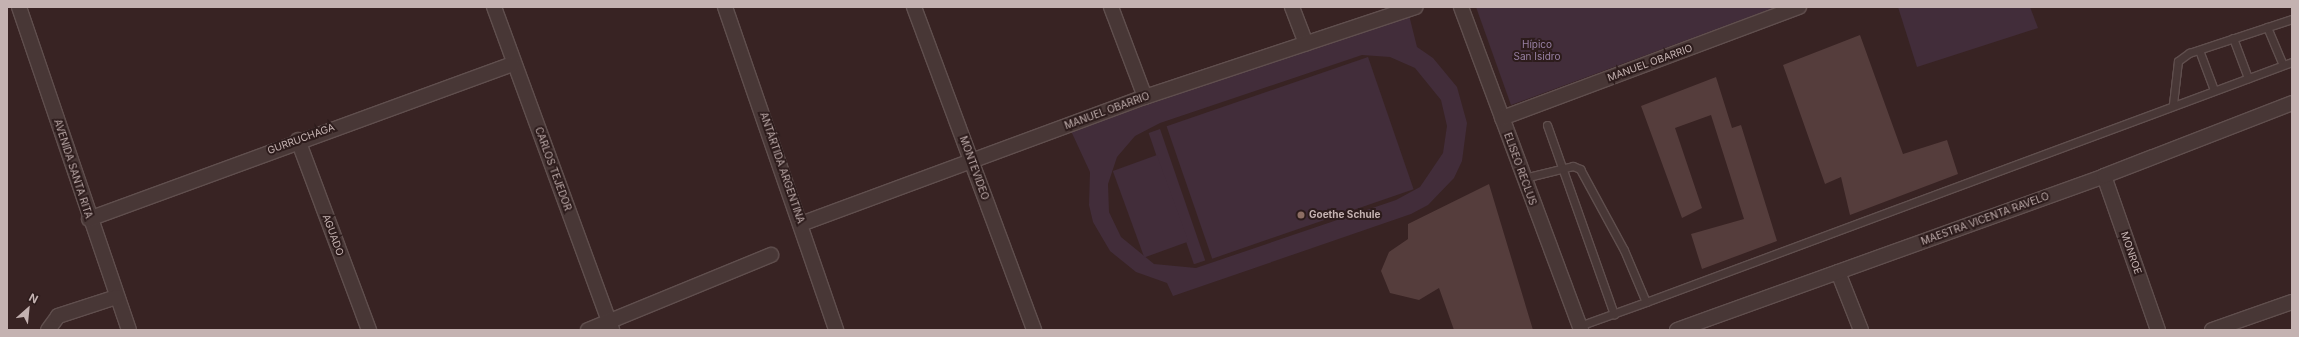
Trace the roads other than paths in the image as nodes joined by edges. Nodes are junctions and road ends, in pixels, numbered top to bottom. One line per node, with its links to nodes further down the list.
1 (19, 7): 30 (street, AVENIDA SANTA RITA)
2 (494, 7): 16 (street, CARLOS TEJEDOR)
3 (725, 7): 31 (street, ANTÁRTIDA ARGENTINA)
4 (914, 7): 26 (street, MONTEVIDEO)
5 (1111, 7): 20 (street)
6 (1292, 7): 13 (street)
7 (1415, 7): 13 (street, MANUEL OBARRIO)
8 (1460, 7): 23 (street, ELISEO RECLUS)
9 (1799, 7): 23 (street, MANUEL OBARRIO)
10 (2292, 19): 11 (lane)
11 (2267, 27): 12 (lane); 17 (lane)
12 (2233, 38): 14 (lane); 18 (lane)
13 (1306, 43): 20 (street, MANUEL OBARRIO)
14 (2199, 50): 19 (lane); 22 (lane)
15 (2292, 62): 17 (lane)
16 (514, 64): 25 (street, GURRUCHAGA); 38 (street, CARLOS TEJEDOR)
17 (2284, 65): 18 (lane)
18 (2248, 78): 19 (lane)
19 (2214, 90): 22 (lane)
20 (1145, 97): 26 (street, MANUEL OBARRIO)
21 (2292, 103): 28 (street, MAESTRA VICENTA RAVELO)
22 (2173, 104): 35 (lane)
23 (1502, 118): 29 (street, ELISEO RECLUS)
24 (1547, 125): 27 (lane)
25 (298, 140): 30 (street, GURRUCHAGA); 42 (street, AGUADO)
26 (972, 162): 31 (street, MANUEL OBARRIO); 45 (street, MONTEVIDEO)
27 (1563, 168): 29 (lane); 35 (lane); 37 (lane)
28 (2104, 176): 33 (street, MAESTRA VICENTA RAVELO); 48 (street, MONROE)
29 (1524, 178): 39 (street, ELISEO RECLUS)
30 (90, 219): 34 (street, AVENIDA SANTA RITA)
31 (801, 224): 44 (street, ANTÁRTIDA ARGENTINA)
32 (771, 255): 38 (street)
33 (1838, 272): 46 (street, MAESTRA VICENTA RAVELO); 47 (street)
34 (116, 297): 40 (street); 41 (street, AVENIDA SANTA RITA)
35 (1646, 302): 37 (lane)
36 (2292, 302): 49 (street)
37 (1614, 314): 39 (lane)
38 (611, 326): 43 (street)
39 (1580, 328)
40 (48, 330)
41 (128, 330)
42 (368, 330)
43 (588, 330)
44 (836, 330)
45 (1034, 330)
46 (1677, 330)
47 (1860, 330)
48 (2158, 330)
49 (2212, 330)

